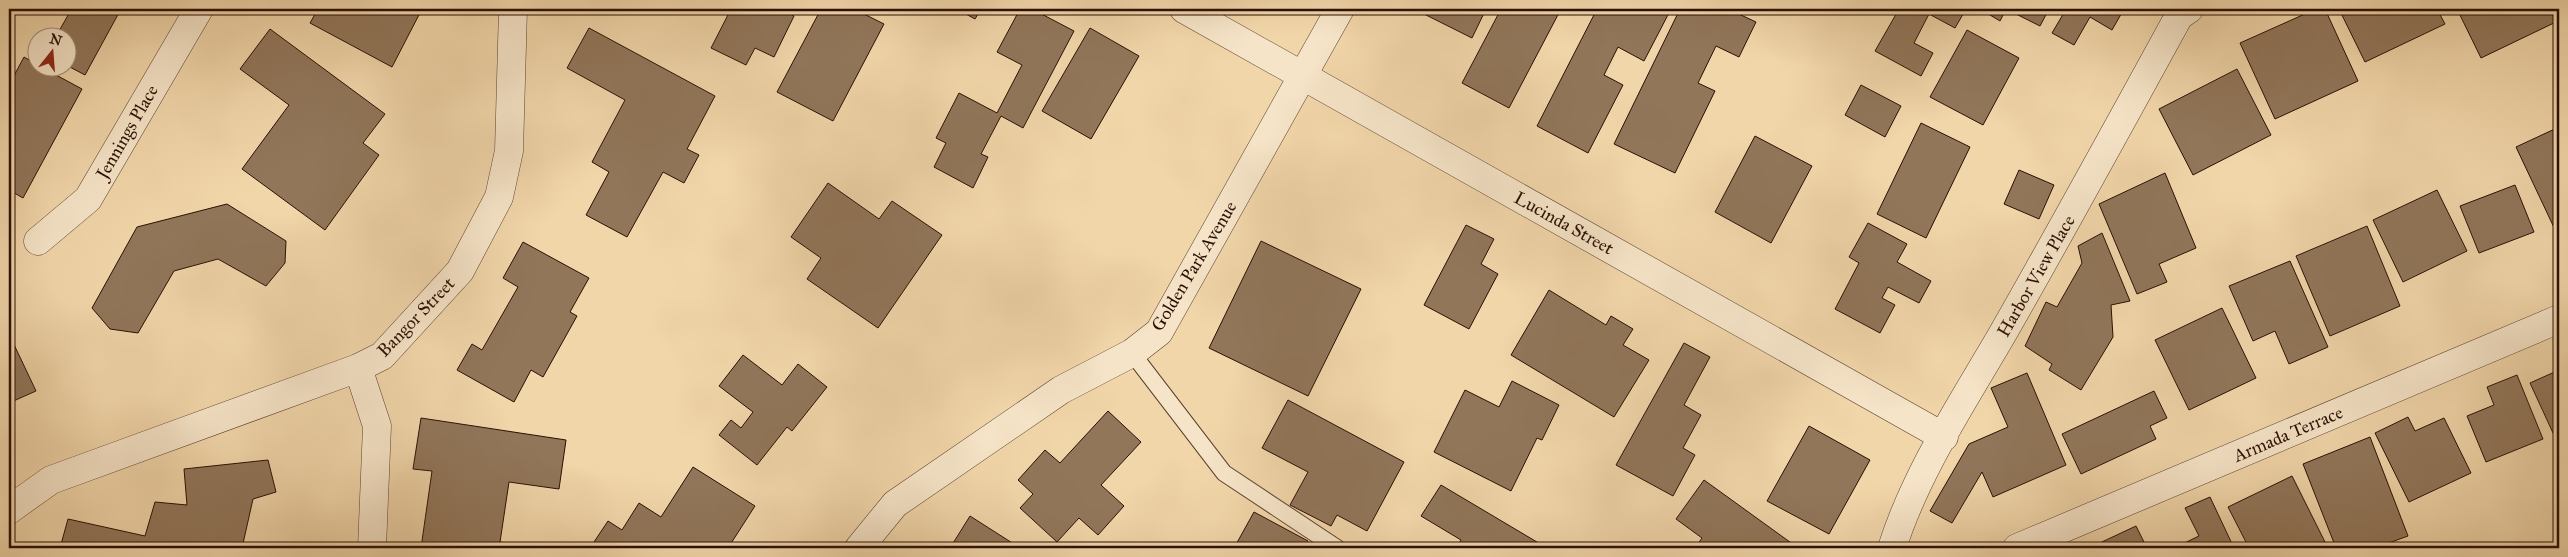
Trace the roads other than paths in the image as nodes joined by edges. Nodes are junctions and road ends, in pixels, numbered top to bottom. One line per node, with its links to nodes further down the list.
1 (199, 9): 7 (street, Jennings Place)
2 (514, 9): 10 (street, Bangor Street)
3 (1184, 9): 6 (street, Lucinda Street)
4 (1340, 9): 6 (street, Golden Park Avenue)
5 (2189, 9): 11 (street, Harbor View Place)
6 (1303, 76): 9 (street, Golden Park Avenue); 11 (street, Lucinda Street)
7 (38, 241)
8 (2559, 319): 17 (street, Armada Terrace)
9 (1132, 353): 14 (street, Golden Park Avenue); 15 (lane)
10 (358, 368): 12 (street, Bangor Street); 13 (street)
11 (1944, 437): 16 (street, Harbor View Place)
12 (9, 510)
13 (372, 548)
14 (859, 548)
15 (1337, 548)
16 (1892, 548)
17 (2016, 548)

